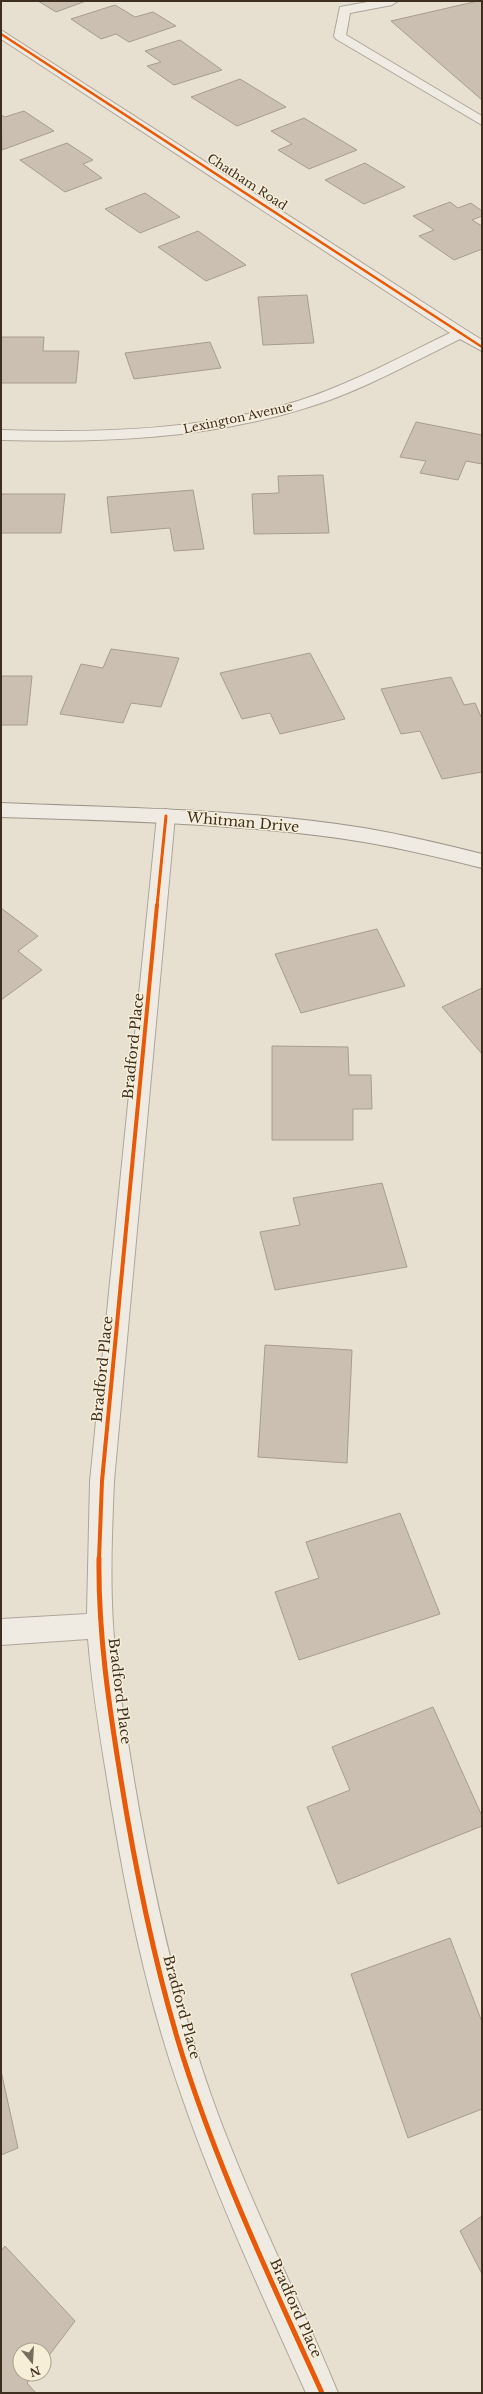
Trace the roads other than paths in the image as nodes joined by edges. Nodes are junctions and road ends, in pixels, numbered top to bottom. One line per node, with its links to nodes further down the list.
1 (392, 1): 3 (street)
2 (1, 34): 4 (street, Chatham Road)
3 (482, 121)
4 (461, 334): 5 (street, Chatham Road); 6 (street, Lexington Avenue)
5 (482, 347)
6 (1, 435)
7 (1, 810): 8 (street, Whitman Drive)
8 (166, 816): 9 (street, Whitman Drive); 10 (street, Bradford Place)
9 (482, 861)
10 (100, 1626): 11 (street); 12 (street, Bradford Place)
11 (1, 1632)
12 (322, 2393)

